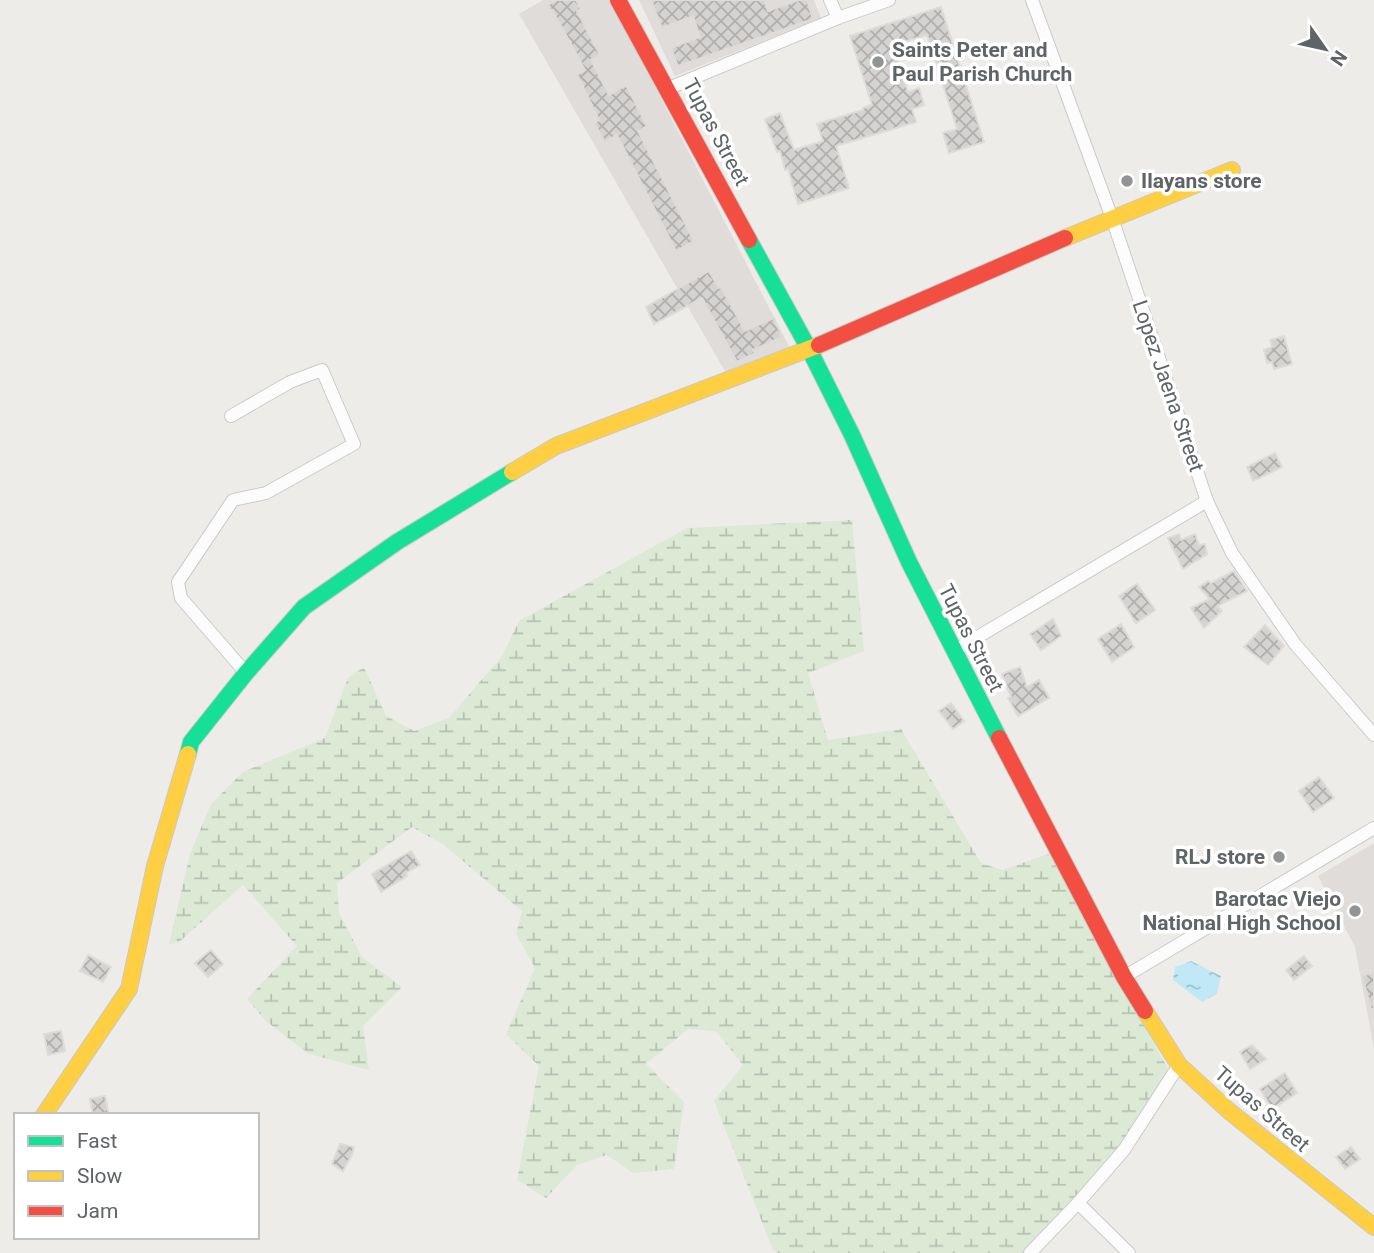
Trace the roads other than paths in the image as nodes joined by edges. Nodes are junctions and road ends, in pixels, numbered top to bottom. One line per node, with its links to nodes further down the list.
1 (618, 0): 6 (street, Tupas Street)
2 (830, 0): 5 (street)
3 (889, 0): 5 (street)
4 (1032, 0): 8 (street, Lopez Jaena Street)
5 (838, 18): 6 (street)
6 (669, 88): 9 (street, Tupas Street)
7 (1232, 170): 8 (street)
8 (1112, 218): 9 (street); 11 (street, Lopez Jaena Street)
9 (809, 349): 12 (street, Tupas Street); 13 (street)
10 (231, 416): 13 (street)
11 (1207, 501): 12 (street); 14 (street, Lopez Jaena Street)
12 (954, 651): 16 (street, Tupas Street)
13 (246, 674): 18 (street)
14 (1374, 735)
15 (1374, 828): 16 (street)
16 (1124, 977): 17 (street, Tupas Street)
17 (1179, 1065): 19 (street); 20 (street, Tupas Street)
18 (45, 1113)
19 (1078, 1203): 21 (street); 22 (street)
20 (1374, 1227)
21 (1030, 1253)
22 (1129, 1253)

